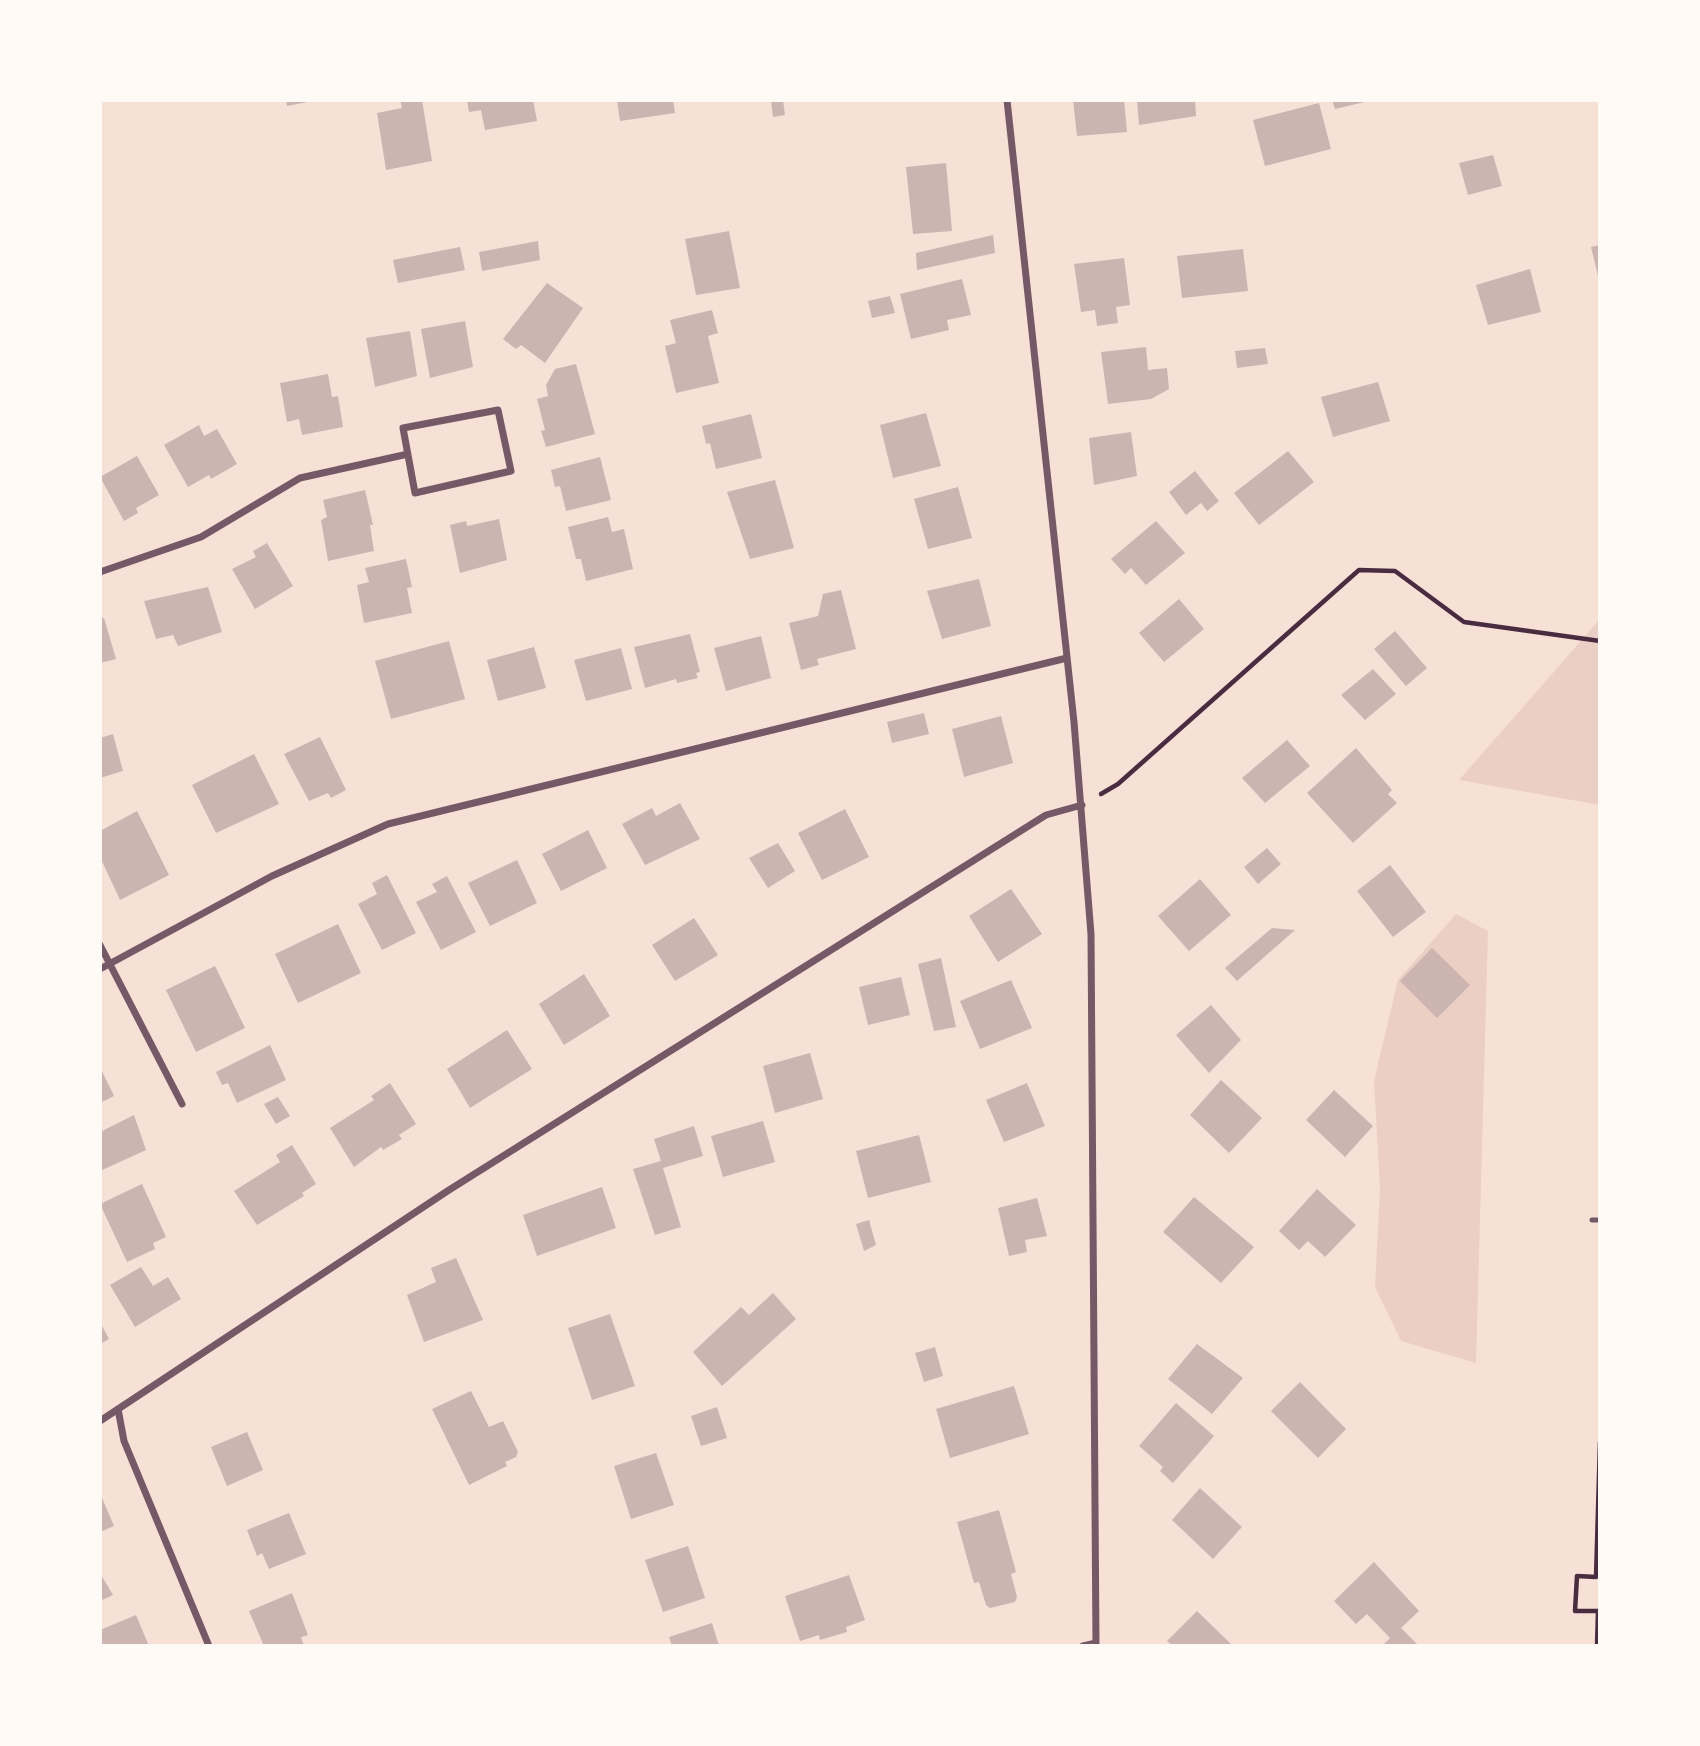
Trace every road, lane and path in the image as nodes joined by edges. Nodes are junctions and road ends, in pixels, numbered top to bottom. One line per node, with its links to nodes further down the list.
1 (1007, 100): 5 (street)
2 (408, 454): 2 (street); 3 (street)
3 (100, 572)
4 (1600, 641): 6 (path)
5 (1067, 658): 6 (street); 8 (street)
6 (1082, 805): 13 (street); 17 (street)
7 (100, 945): 8 (street)
8 (110, 964): 9 (street); 10 (street)
9 (100, 970)
10 (182, 1104)
11 (1592, 1220): 12 (lane)
12 (1600, 1220)
13 (118, 1409): 14 (street); 18 (street)
14 (100, 1421)
15 (1600, 1442): 16 (path)
16 (1599, 1611): 20 (path)
17 (1096, 1644): 19 (street)
18 (209, 1646)
19 (1083, 1646)
20 (1597, 1646)

